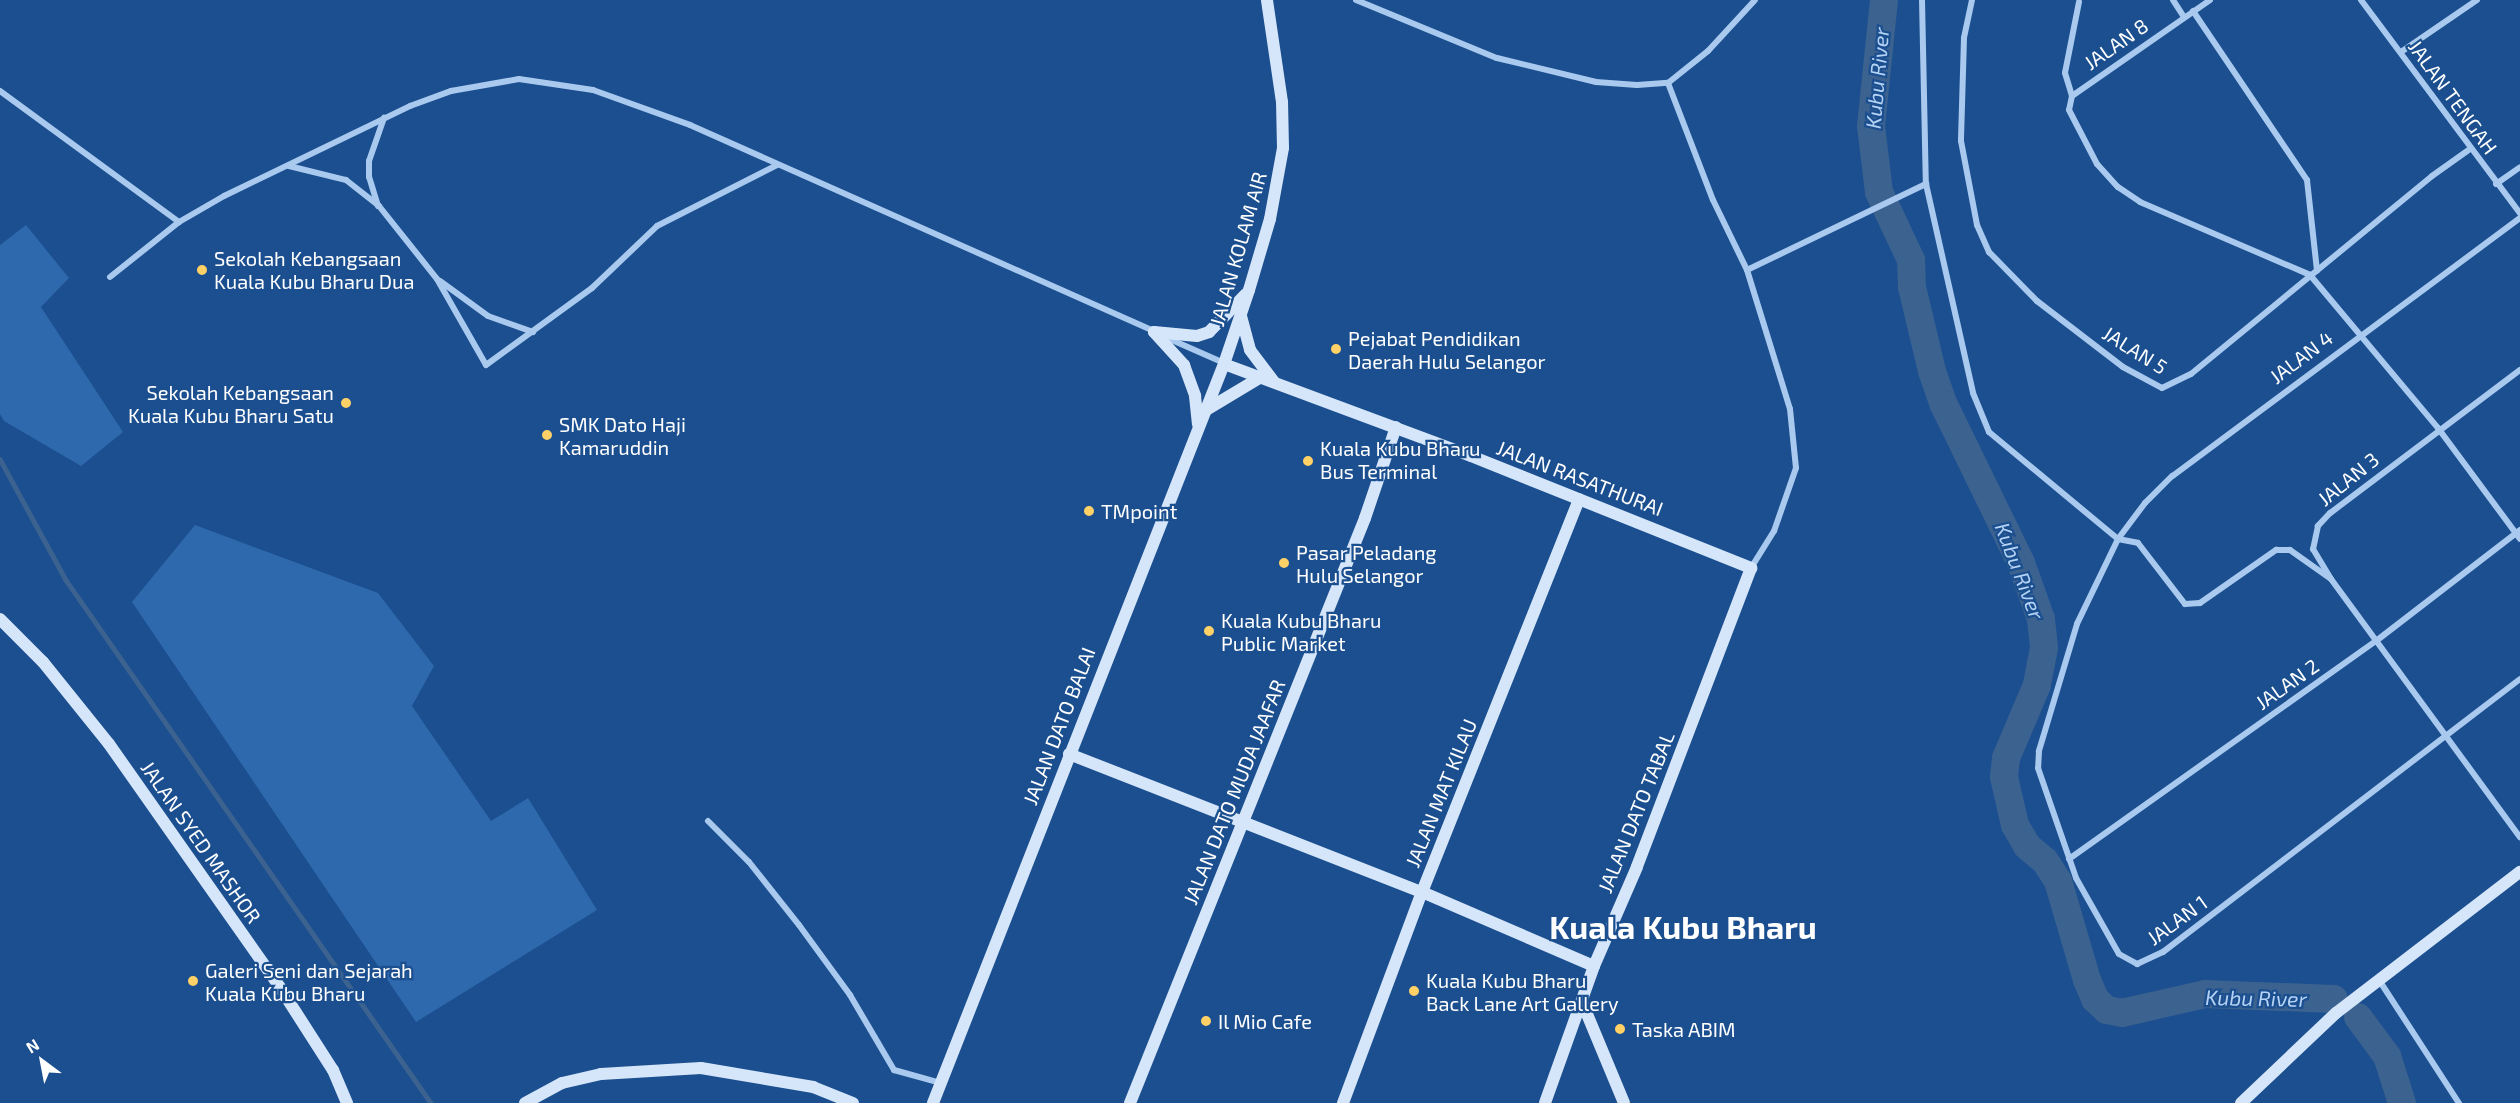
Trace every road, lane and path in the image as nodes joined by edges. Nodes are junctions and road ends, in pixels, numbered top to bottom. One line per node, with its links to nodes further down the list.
1 (1267, 0): 33 (street, JALAN KOLAM AIR)
2 (1356, 0): 14 (street)
3 (1755, 0): 14 (street)
4 (1922, 0): 22 (street)
5 (1972, 0): 30 (street, JALAN 5)
6 (2173, 0): 12 (street)
7 (2210, 0): 11 (street, JALAN 8)
8 (2361, 0): 13 (street, JALAN TENGAH)
9 (2477, 0): 13 (street)
10 (2079, 2): 16 (street)
11 (2193, 11): 12 (street, JALAN 8); 29 (street)
12 (2184, 17): 16 (street, JALAN 8)
13 (2401, 52): 18 (street, JALAN TENGAH)
14 (1668, 83): 28 (street)
15 (0, 92): 27 (street)
16 (2072, 96): 30 (street)
17 (384, 118): 19 (street); 20 (street); 24 (street)
18 (2470, 149): 23 (street, JALAN TENGAH); 29 (street, JALAN 5)
19 (777, 165): 35 (street); 36 (street)
20 (288, 166): 24 (street); 27 (street)
21 (2520, 166): 23 (street)
22 (1926, 184): 28 (street); 47 (street)
23 (2496, 184): 25 (street, JALAN TENGAH)
24 (379, 206): 32 (street)
25 (2520, 213)
26 (2520, 218): 37 (street, JALAN 4)
27 (179, 222): 31 (street)
28 (1747, 270): 48 (street)
29 (2317, 270): 30 (street, JALAN 5)
30 (2310, 275): 37 (street)
31 (111, 278)
32 (437, 279): 35 (street); 35 (street)
33 (1249, 291): 34 (street, JALAN KOLAM AIR); 36 (street)
34 (1241, 314): 38 (street, JALAN KOLAM AIR); 40 (street)
35 (533, 332)
36 (1154, 332): 38 (street); 42 (street)
37 (2358, 334): 44 (street); 47 (street, JALAN 4)
38 (1224, 364): 40 (street, JALAN RASATHURAI); 41 (street, JALAN DATO BALAI)
39 (2520, 370): 44 (street, JALAN 3)
40 (1267, 379): 41 (street); 43 (street, JALAN RASATHURAI)
41 (1206, 410): 42 (street, JALAN DATO BALAI)
42 (1198, 427): 54 (street, JALAN DATO BALAI)
43 (1396, 427): 45 (street, JALAN RASATHURAI); 56 (street, JALAN DATO MUDA JAAFAR)
44 (2438, 428): 46 (street); 49 (street, JALAN 3)
45 (1579, 499): 48 (street, JALAN RASATHURAI); 60 (street, JALAN MAT KILAU)
46 (2518, 534): 51 (street, JALAN 2)
47 (2118, 539): 49 (street); 58 (street, JALAN 1)
48 (1751, 568): 61 (street, JALAN DATO TABAL)
49 (2331, 579): 51 (street)
50 (0, 619): 65 (street, JALAN SYED MASHOR)
51 (2376, 641): 53 (street); 58 (street, JALAN 2)
52 (2520, 679): 53 (street, JALAN 1)
53 (2444, 736): 57 (street); 58 (street, JALAN 1)
54 (1069, 754): 56 (street); 64 (street, JALAN DATO BALAI)
55 (708, 821): 64 (street)
56 (1243, 824): 60 (street); 69 (street, JALAN DATO MUDA JAAFAR)
57 (2520, 837)
58 (2069, 859)
59 (2520, 872): 62 (street)
60 (1422, 892): 61 (street); 70 (street, JALAN MAT KILAU)
61 (1594, 966): 63 (street, JALAN DATO TABAL)
62 (2379, 979): 73 (street); 74 (street)
63 (1582, 1002): 71 (street, JALAN DATO TABAL); 72 (street)
64 (941, 1083): 68 (street, JALAN DATO BALAI)
65 (348, 1103)
66 (525, 1103): 67 (street)
67 (853, 1103)
68 (933, 1103)
69 (1130, 1103)
70 (1343, 1103)
71 (1545, 1103)
72 (1624, 1103)
73 (2241, 1103)
74 (2459, 1103)

